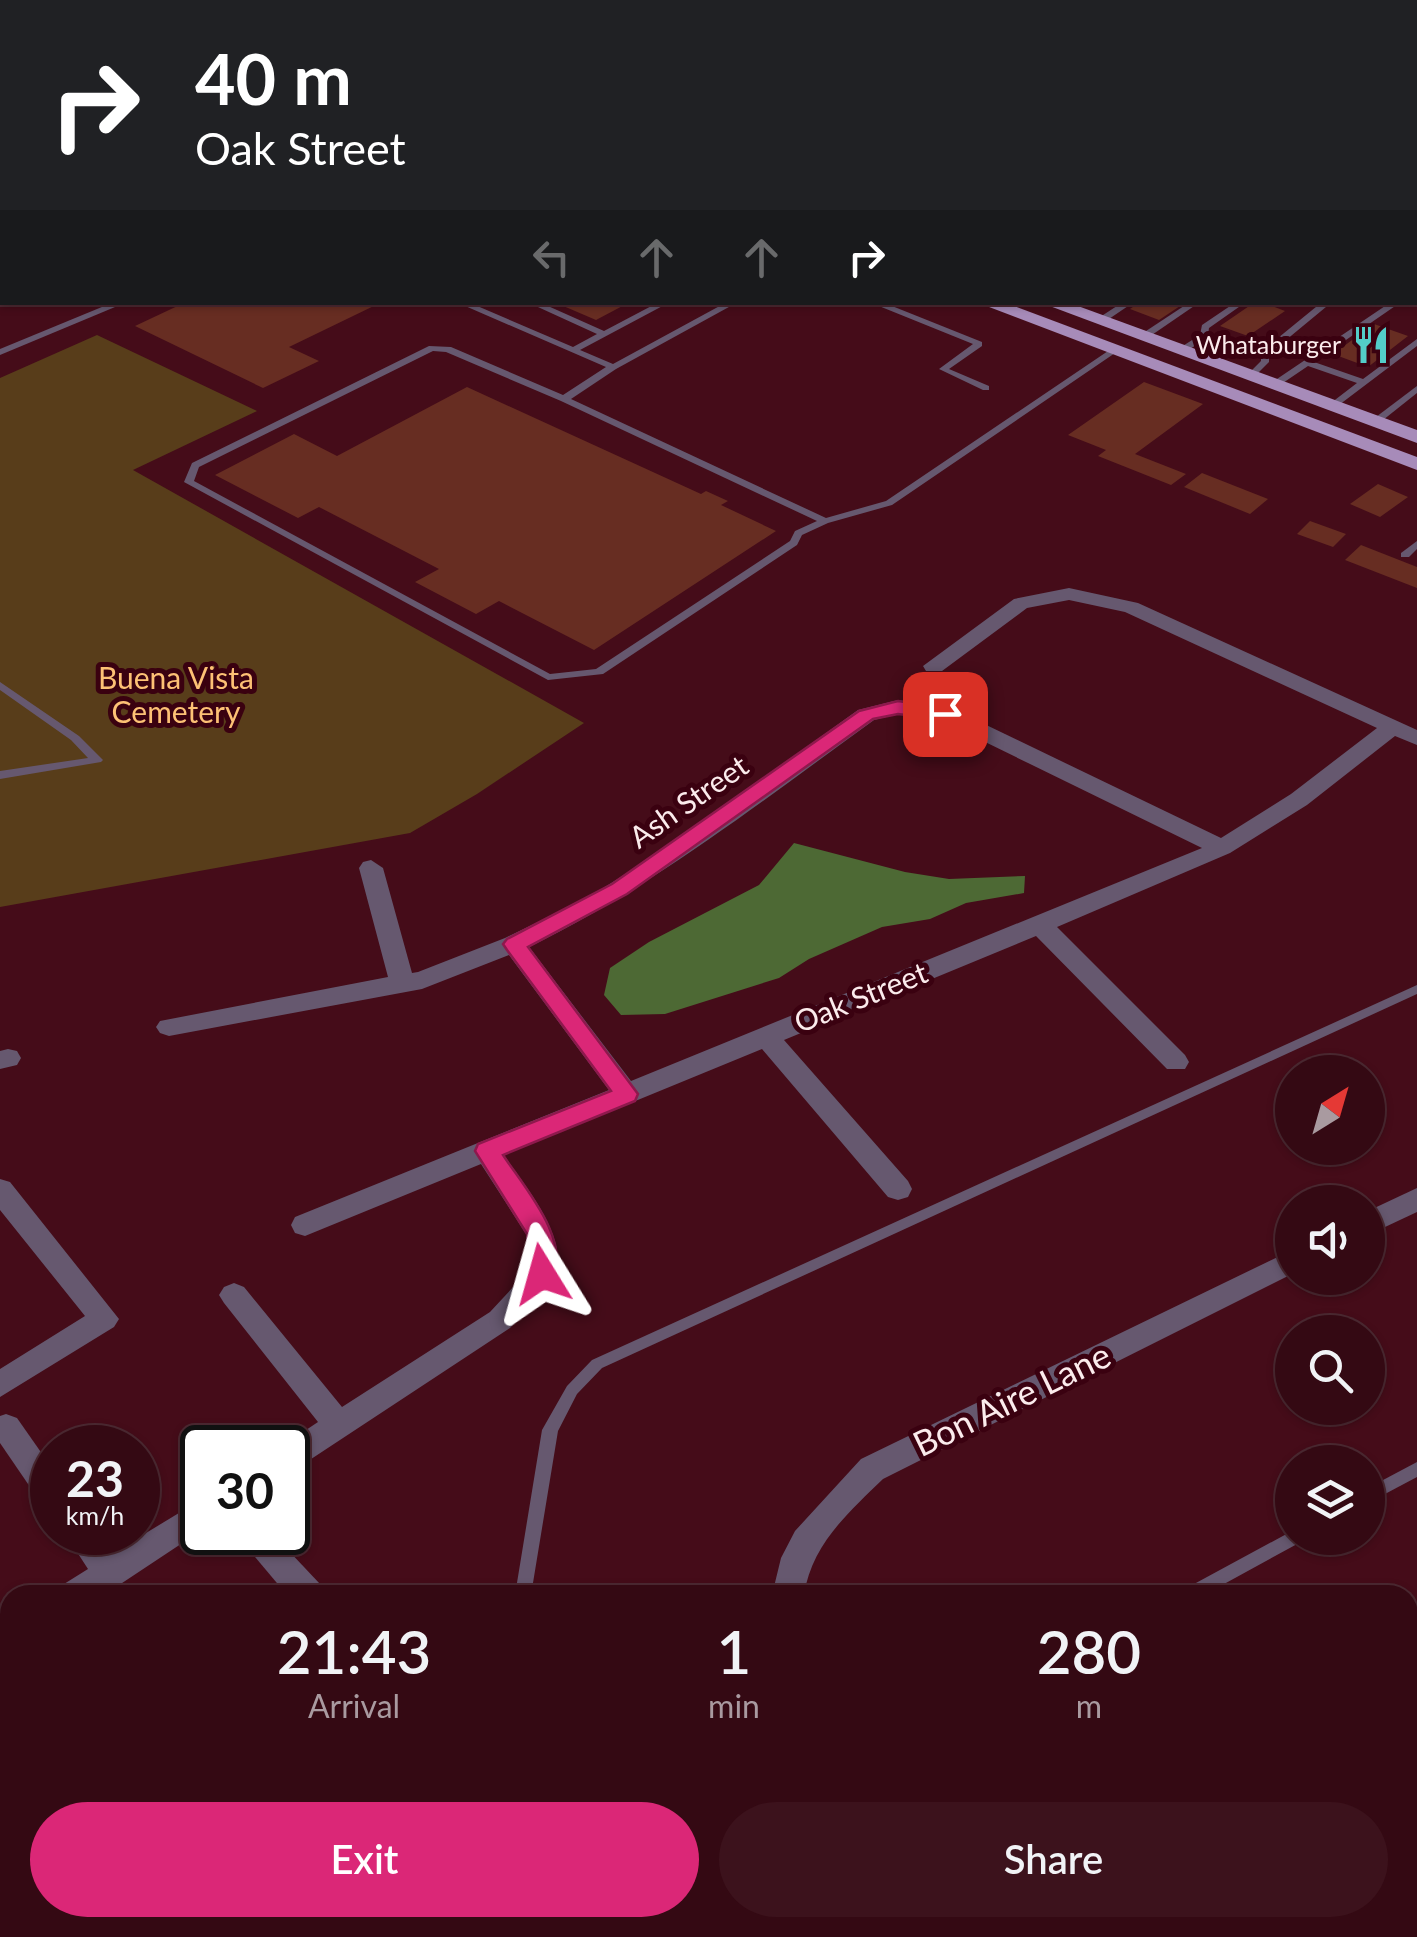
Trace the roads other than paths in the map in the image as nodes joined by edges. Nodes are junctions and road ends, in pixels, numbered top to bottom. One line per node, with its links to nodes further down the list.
1 (116, 305): 24 (lane)
2 (467, 305): 15 (lane)
3 (494, 305): 15 (lane)
4 (538, 305): 17 (lane)
5 (660, 305): 17 (lane)
6 (728, 305): 27 (lane)
7 (881, 305): 31 (lane)
8 (1056, 305): 16 (main road)
9 (1126, 305): 16 (lane)
10 (1191, 305): 19 (lane)
11 (1238, 305): 18 (lane)
12 (1324, 305): 25 (lane)
13 (1392, 305): 26 (lane)
14 (995, 306): 22 (main road); 33 (main road)
15 (482, 311): 21 (lane)
16 (1100, 322): 19 (main road)
17 (604, 334): 21 (lane)
18 (1204, 336): 23 (lane); 25 (lane)
19 (1143, 337): 23 (main road)
20 (1417, 342): 29 (lane)
21 (573, 350): 27 (lane)
22 (1114, 351): 38 (main road); 39 (lane)
23 (1181, 351): 28 (main road)
24 (0, 352)
25 (1263, 356): 28 (lane)
26 (1306, 362): 29 (lane); 30 (lane)
27 (612, 368): 34 (lane)
28 (1250, 376): 30 (main road)
29 (1364, 382): 35 (lane)
30 (1274, 385): 33 (main road)
31 (986, 388)
32 (1417, 389): 36 (lane)
33 (1307, 396): 35 (main road)
34 (564, 399): 39 (lane); 39 (lane)
35 (1332, 406): 36 (main road)
36 (1376, 422): 37 (main road)
37 (1417, 437)
38 (1417, 464)
39 (825, 522)
40 (1417, 544): 41 (lane)
41 (1404, 555)
42 (934, 666): 44 (street)
43 (0, 685): 46 (lane)
44 (1392, 727): 45 (street); 47 (street, Oak Street)
45 (1417, 738)
46 (0, 775)
47 (1222, 848): 49 (street, Oak Street); 50 (street, Ash Street)
48 (371, 868): 51 (street)
49 (1040, 924): 54 (street, Oak Street); 55 (street)
50 (514, 944): 51 (street, Ash Street); 56 (street)
51 (402, 984): 53 (street, Ash Street)
52 (1417, 989): 79 (lane)
53 (169, 1027)
54 (767, 1037): 56 (street, Oak Street); 58 (street)
55 (1176, 1062)
56 (626, 1094): 57 (street, Oak Street)
57 (487, 1151): 62 (street, Oak Street); 66 (street)
58 (898, 1189)
59 (0, 1190): 65 (street)
60 (1417, 1200): 61 (street)
61 (1385, 1216)
62 (304, 1225)
63 (1275, 1269): 80 (street, Bon Aire Lane)
64 (234, 1295): 66 (street)
65 (0, 1384)
66 (338, 1425): 68 (street)
67 (6, 1427): 69 (street)
68 (310, 1443)
69 (30, 1461)
70 (1417, 1469): 71 (lane)
71 (1385, 1487)
72 (180, 1527): 76 (street)
73 (1275, 1547): 81 (lane)
74 (96, 1555): 76 (street)
75 (271, 1555): 78 (street)
76 (109, 1573): 77 (street)
77 (91, 1585)
78 (299, 1585)
79 (526, 1585)
80 (788, 1585)
81 (1207, 1585)

